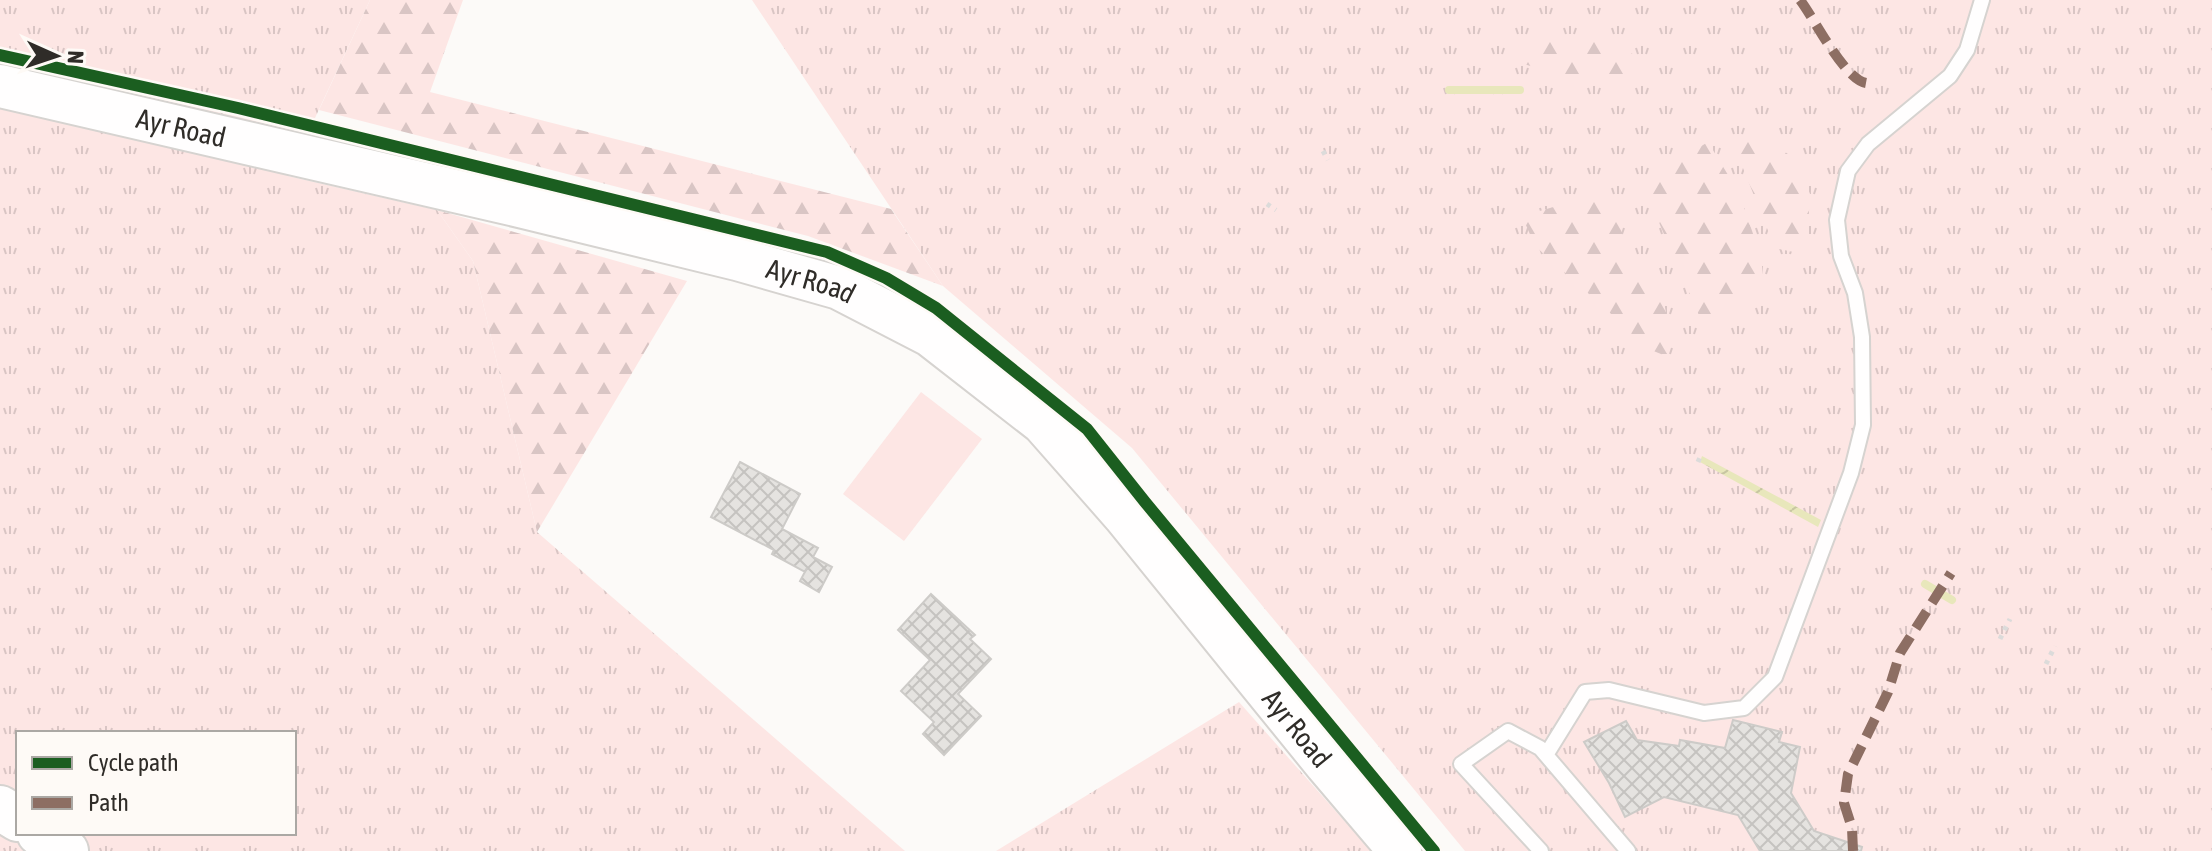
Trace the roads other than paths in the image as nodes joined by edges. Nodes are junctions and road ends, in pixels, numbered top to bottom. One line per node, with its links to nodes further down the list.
1 (1982, 0): 3 (lane)
2 (0, 86): 6 (main road, Ayr Road)
3 (1546, 755): 7 (lane); 8 (lane)
4 (42, 835): 5 (highway)
5 (66, 851)
6 (1400, 851)
7 (1541, 851)
8 (1628, 851)

